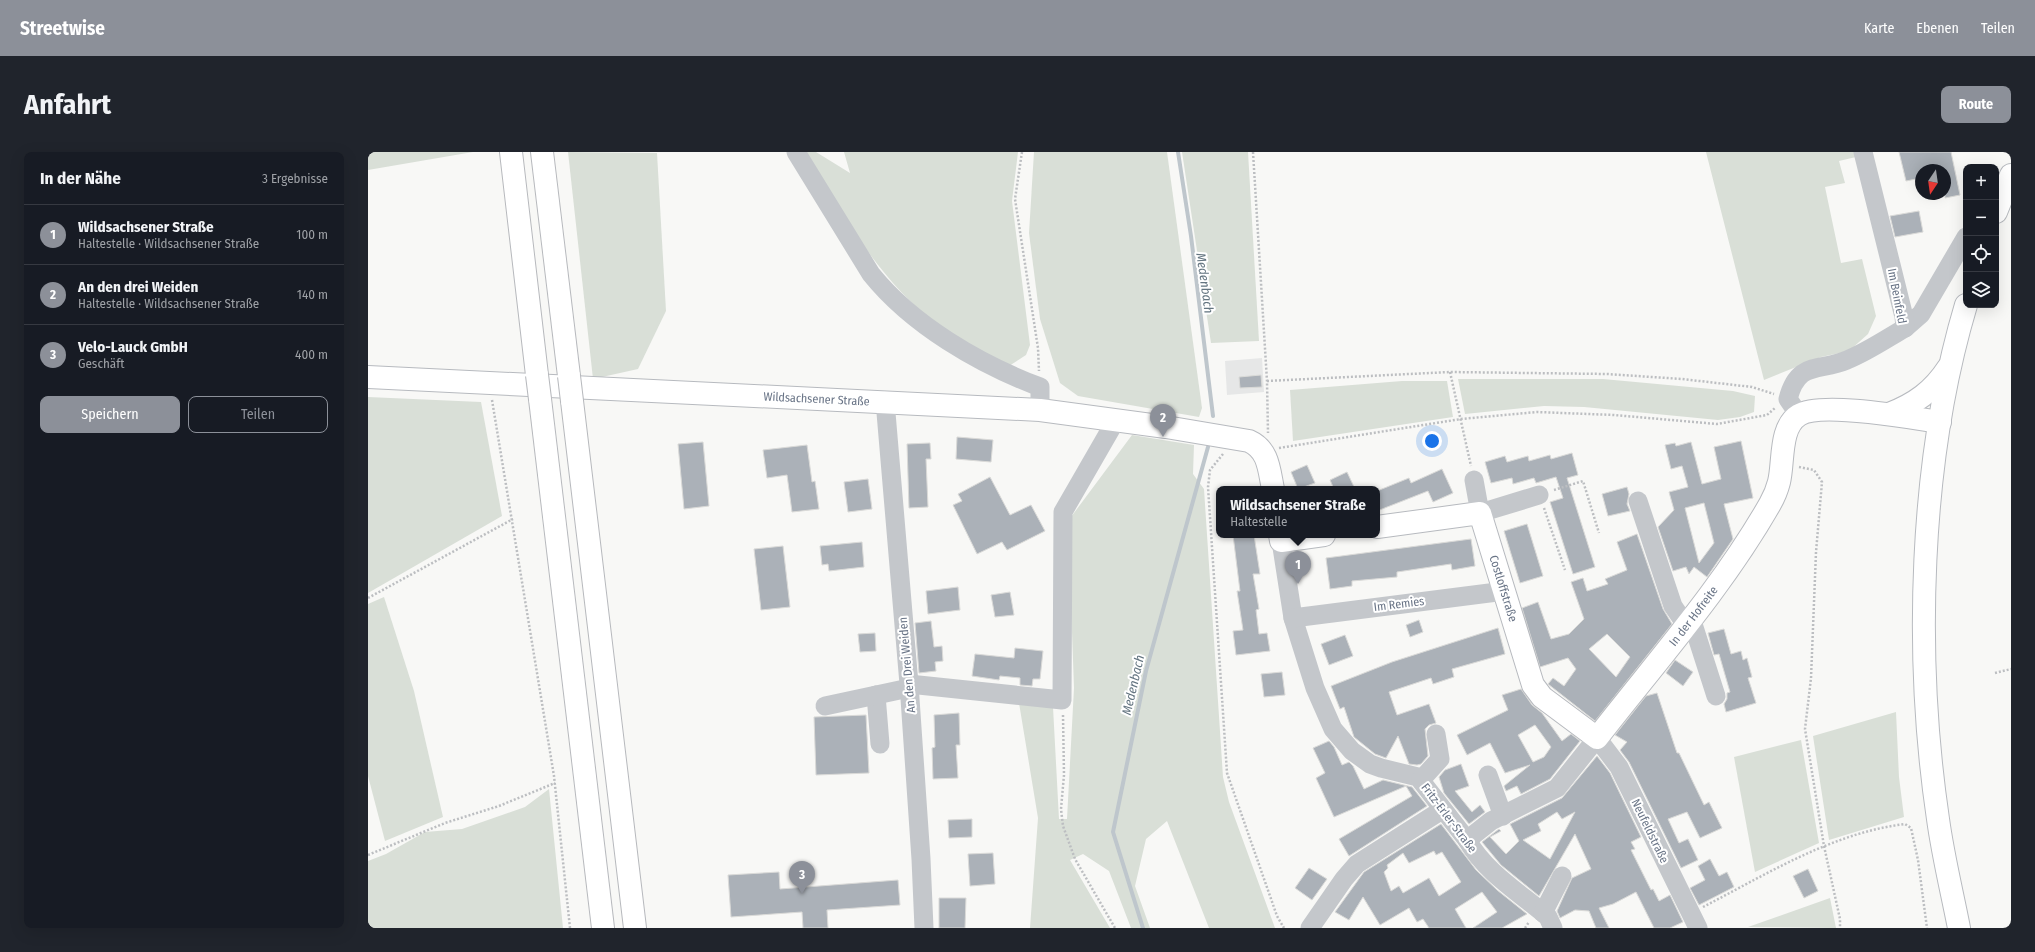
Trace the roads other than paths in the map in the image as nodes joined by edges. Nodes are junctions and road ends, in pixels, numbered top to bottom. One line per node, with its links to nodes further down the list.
1 (511, 152): 43 (main road, bridge)
2 (542, 152): 44 (main road, bridge)
3 (796, 152): 14 (street)
4 (1863, 152): 9 (street, Im Beinfeld)
5 (2011, 175): 6 (main road)
6 (1999, 205)
7 (1963, 242): 9 (street)
8 (1965, 308): 10 (main road)
9 (1904, 328): 13 (street, Im Beinfeld)
10 (1950, 363): 15 (main road); 17 (main road)
11 (368, 377): 12 (main road, Wildsachsener Straße)
12 (885, 401): 14 (main road, Wildsachsener Straße); 28 (street, An den Drei Weiden)
13 (1793, 407): 15 (main road); 27 (main road, In der Hofreite)
14 (1040, 410): 16 (main road, Wildsachsener Straße)
15 (1889, 414): 17 (main road)
16 (1116, 420): 19 (main road, Wildsachsener Straße); 28 (street)
17 (1940, 422): 47 (main road)
18 (1474, 480): 22 (street)
19 (1271, 486)
20 (1539, 495): 22 (street)
21 (1638, 501): 27 (street)
22 (1480, 513): 23 (main road); 25 (main road, Costloffstraße)
23 (1380, 528)
24 (1281, 538): 26 (street)
25 (1505, 591): 26 (street, Im Remies); 33 (main road, Costloffstraße)
26 (1293, 618): 36 (street, Fritz-Erler-Straße)
27 (1688, 622): 30 (street); 33 (main road, In der Hofreite)
28 (909, 686): 29 (street); 45 (street, An den Drei Weiden)
29 (876, 695): 31 (street); 34 (street)
30 (1716, 696)
31 (825, 706)
32 (1436, 734): 36 (street)
33 (1597, 738): 38 (street, In der Hofreite); 42 (street, Neufeldstraße)
34 (880, 744)
35 (1488, 775): 38 (street)
36 (1421, 780): 37 (street, Fritz-Erler-Straße)
37 (1442, 810): 39 (street, Fritz-Erler-Straße); 46 (street)
38 (1503, 816): 39 (street, In der Hofreite)
39 (1467, 840): 41 (street, Fritz-Erler-Straße)
40 (1562, 876): 41 (street)
41 (1548, 920)
42 (1694, 921)
43 (603, 928)
44 (635, 928)
45 (924, 928)
46 (1310, 928)
47 (1959, 928)

